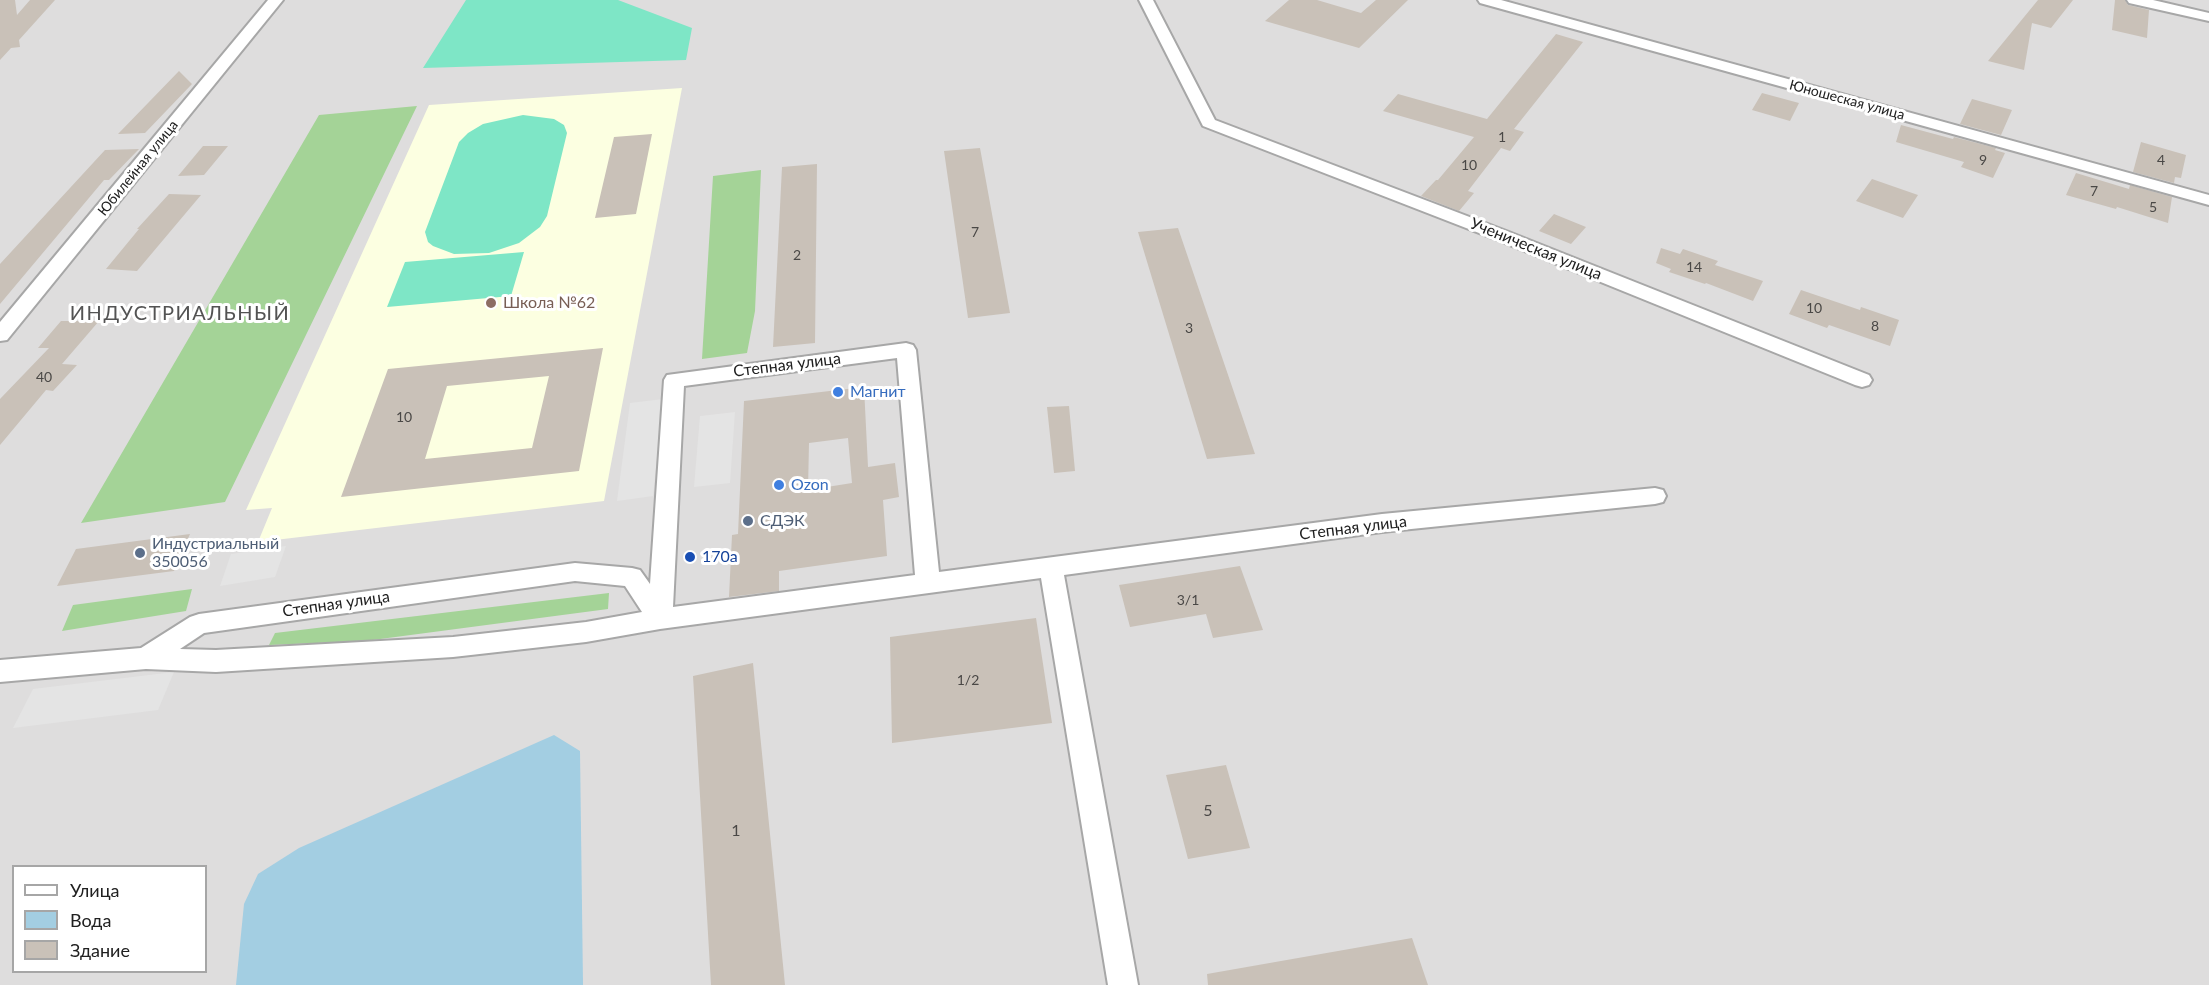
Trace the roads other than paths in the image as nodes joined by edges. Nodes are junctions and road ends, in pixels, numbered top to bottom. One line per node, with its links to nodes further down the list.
1 (276, 0): 7 (street, Юбилейная улица)
2 (1146, 0): 8 (street, Ученическая улица)
3 (1485, 0): 6 (street, Юношеская улица)
4 (2134, 0): 5 (street)
5 (2209, 17)
6 (2209, 200)
7 (0, 335)
8 (1862, 380)
9 (1655, 496): 10 (street, Степная улица)
10 (1051, 567): 11 (street, Степная улица); 15 (street)
11 (928, 583): 12 (street, Степная улица); 12 (street, Степная улица)
12 (660, 619): 13 (street); 13 (street, Степная улица)
13 (146, 658): 14 (street, Степная улица)
14 (0, 671)
15 (1123, 985)

